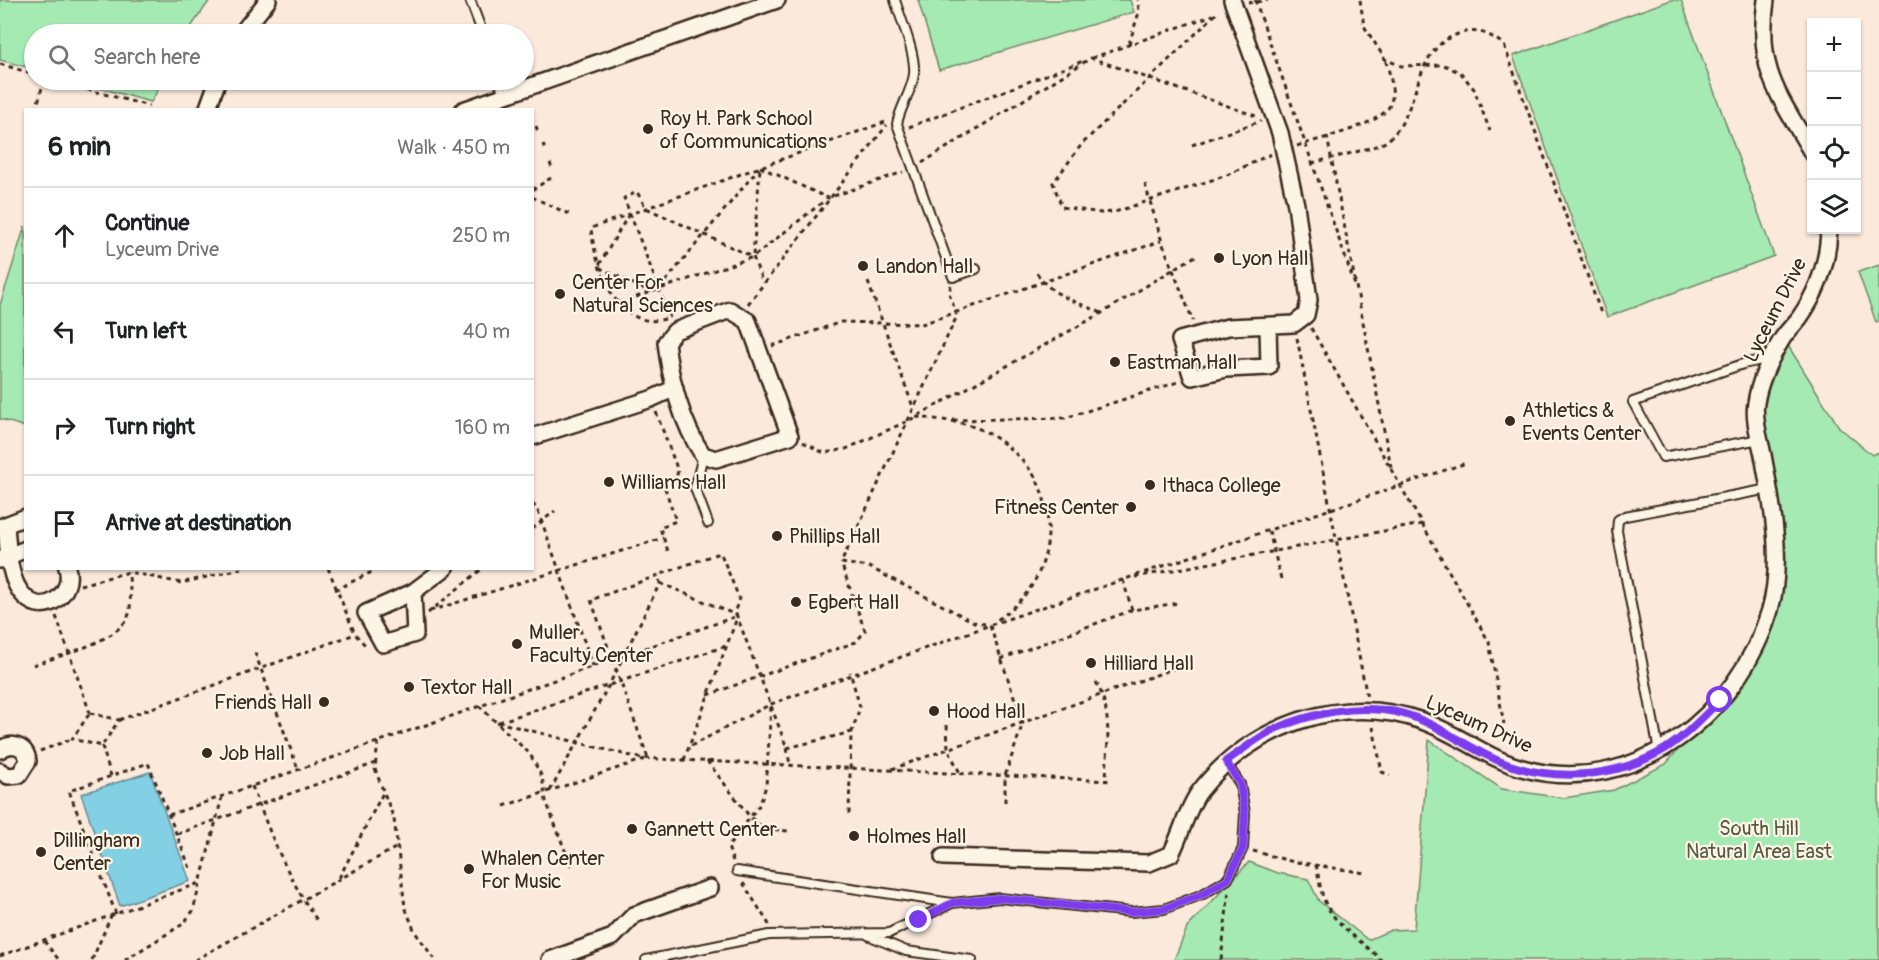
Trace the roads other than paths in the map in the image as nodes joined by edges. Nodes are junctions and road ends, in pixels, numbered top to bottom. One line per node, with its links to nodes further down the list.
1 (268, 0): 7 (street)
2 (470, 0): 8 (lane)
3 (777, 0): 9 (street)
4 (895, 0): 18 (lane)
5 (1766, 0): 16 (street)
6 (1233, 4): 19 (street)
7 (249, 24)
8 (479, 24)
9 (534, 85)
10 (214, 90): 14 (street)
11 (502, 90): 13 (lane)
12 (521, 90): 13 (street)
13 (504, 96): 15 (street)
14 (208, 108)
15 (469, 108)
16 (1807, 145)
17 (1829, 234): 20 (street, Lyceum Drive)
18 (976, 269)
19 (1268, 326): 19 (street)
20 (1773, 358): 23 (street, Lyceum Drive); 23 (lane)
21 (675, 388): 22 (street); 24 (street); 24 (street)
22 (534, 436)
23 (1760, 439): 25 (street, Lyceum Drive)
24 (703, 455): 27 (lane)
25 (1769, 489): 35 (street, Lyceum Drive); 35 (lane)
26 (24, 518): 28 (street)
27 (708, 523)
28 (3, 526): 30 (street)
29 (24, 550): 30 (street)
30 (4, 559): 31 (street)
31 (67, 570)
32 (442, 570): 33 (street)
33 (413, 592): 33 (street)
34 (0, 750): 37 (street)
35 (1659, 753): 36 (street, Lyceum Drive)
36 (1226, 761): 38 (street, Lyceum Drive); 41 (lane)
37 (0, 771)
38 (943, 857)
39 (737, 871): 41 (lane)
40 (710, 888): 43 (street)
41 (952, 903): 42 (lane)
42 (864, 933): 44 (lane); 45 (lane)
43 (550, 960)
44 (646, 960)
45 (972, 960)

